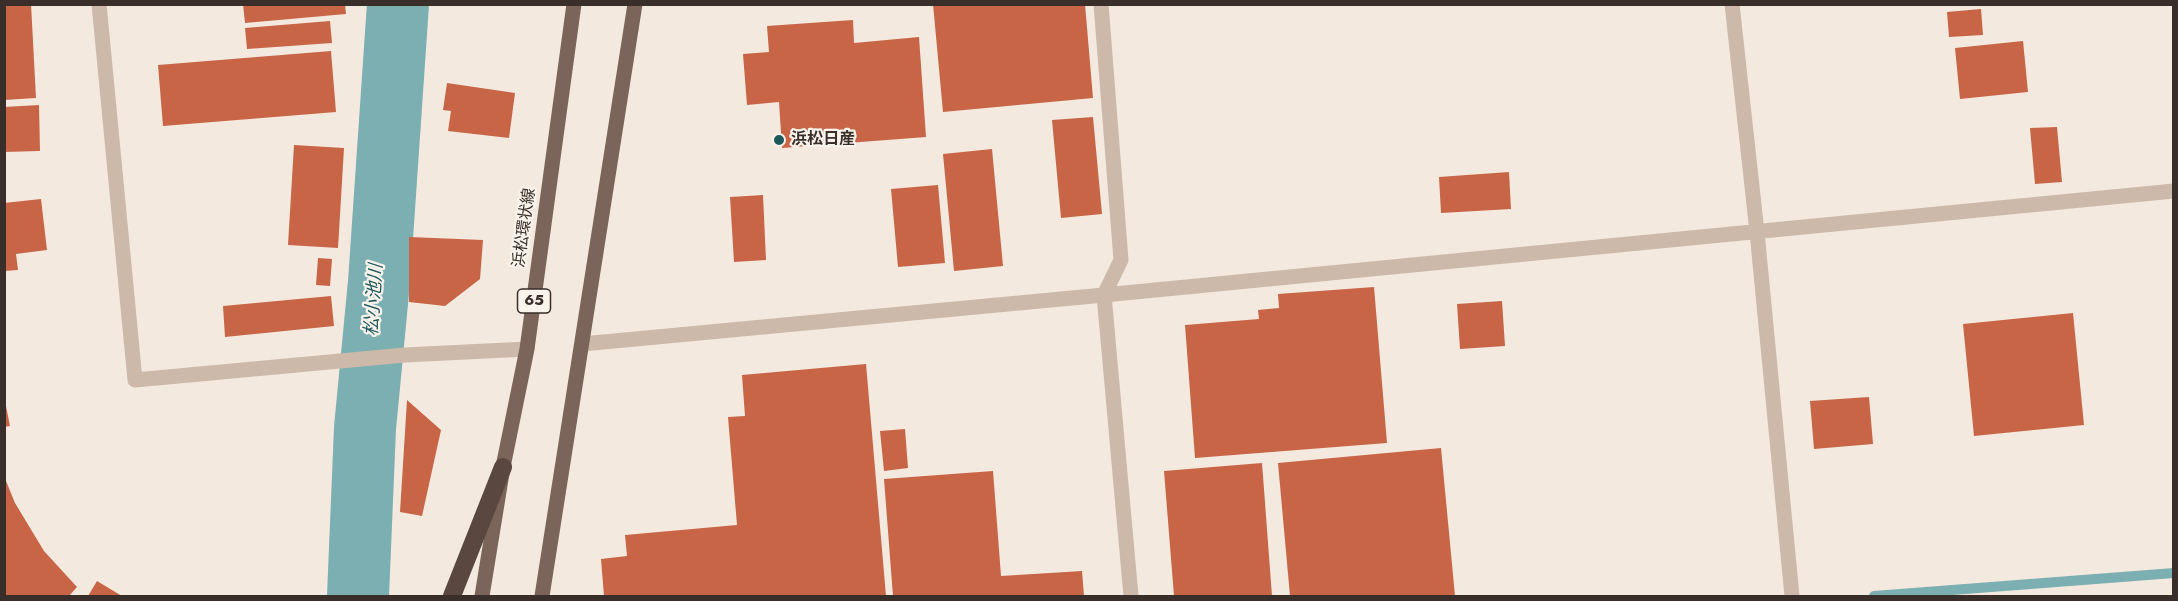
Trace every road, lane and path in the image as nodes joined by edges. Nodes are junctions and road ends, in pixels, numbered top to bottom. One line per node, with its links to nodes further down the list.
1 (99, 4): 10 (street)
2 (574, 4): 10 (main road, 浜松環状線 / 65)
3 (634, 4): 9 (main road)
4 (1101, 4): 8 (street)
5 (1732, 4): 7 (street)
6 (2174, 191): 7 (street)
7 (1757, 232): 8 (street); 16 (street)
8 (1104, 296): 9 (street); 15 (street)
9 (582, 344): 14 (main road)
10 (527, 350): 11 (main road, 浜松環状線 / 65)
11 (503, 467): 12 (highway); 13 (main road, 浜松環状線 / 65)
12 (452, 597)
13 (482, 597)
14 (542, 597)
15 (1131, 597)
16 (1792, 597)

